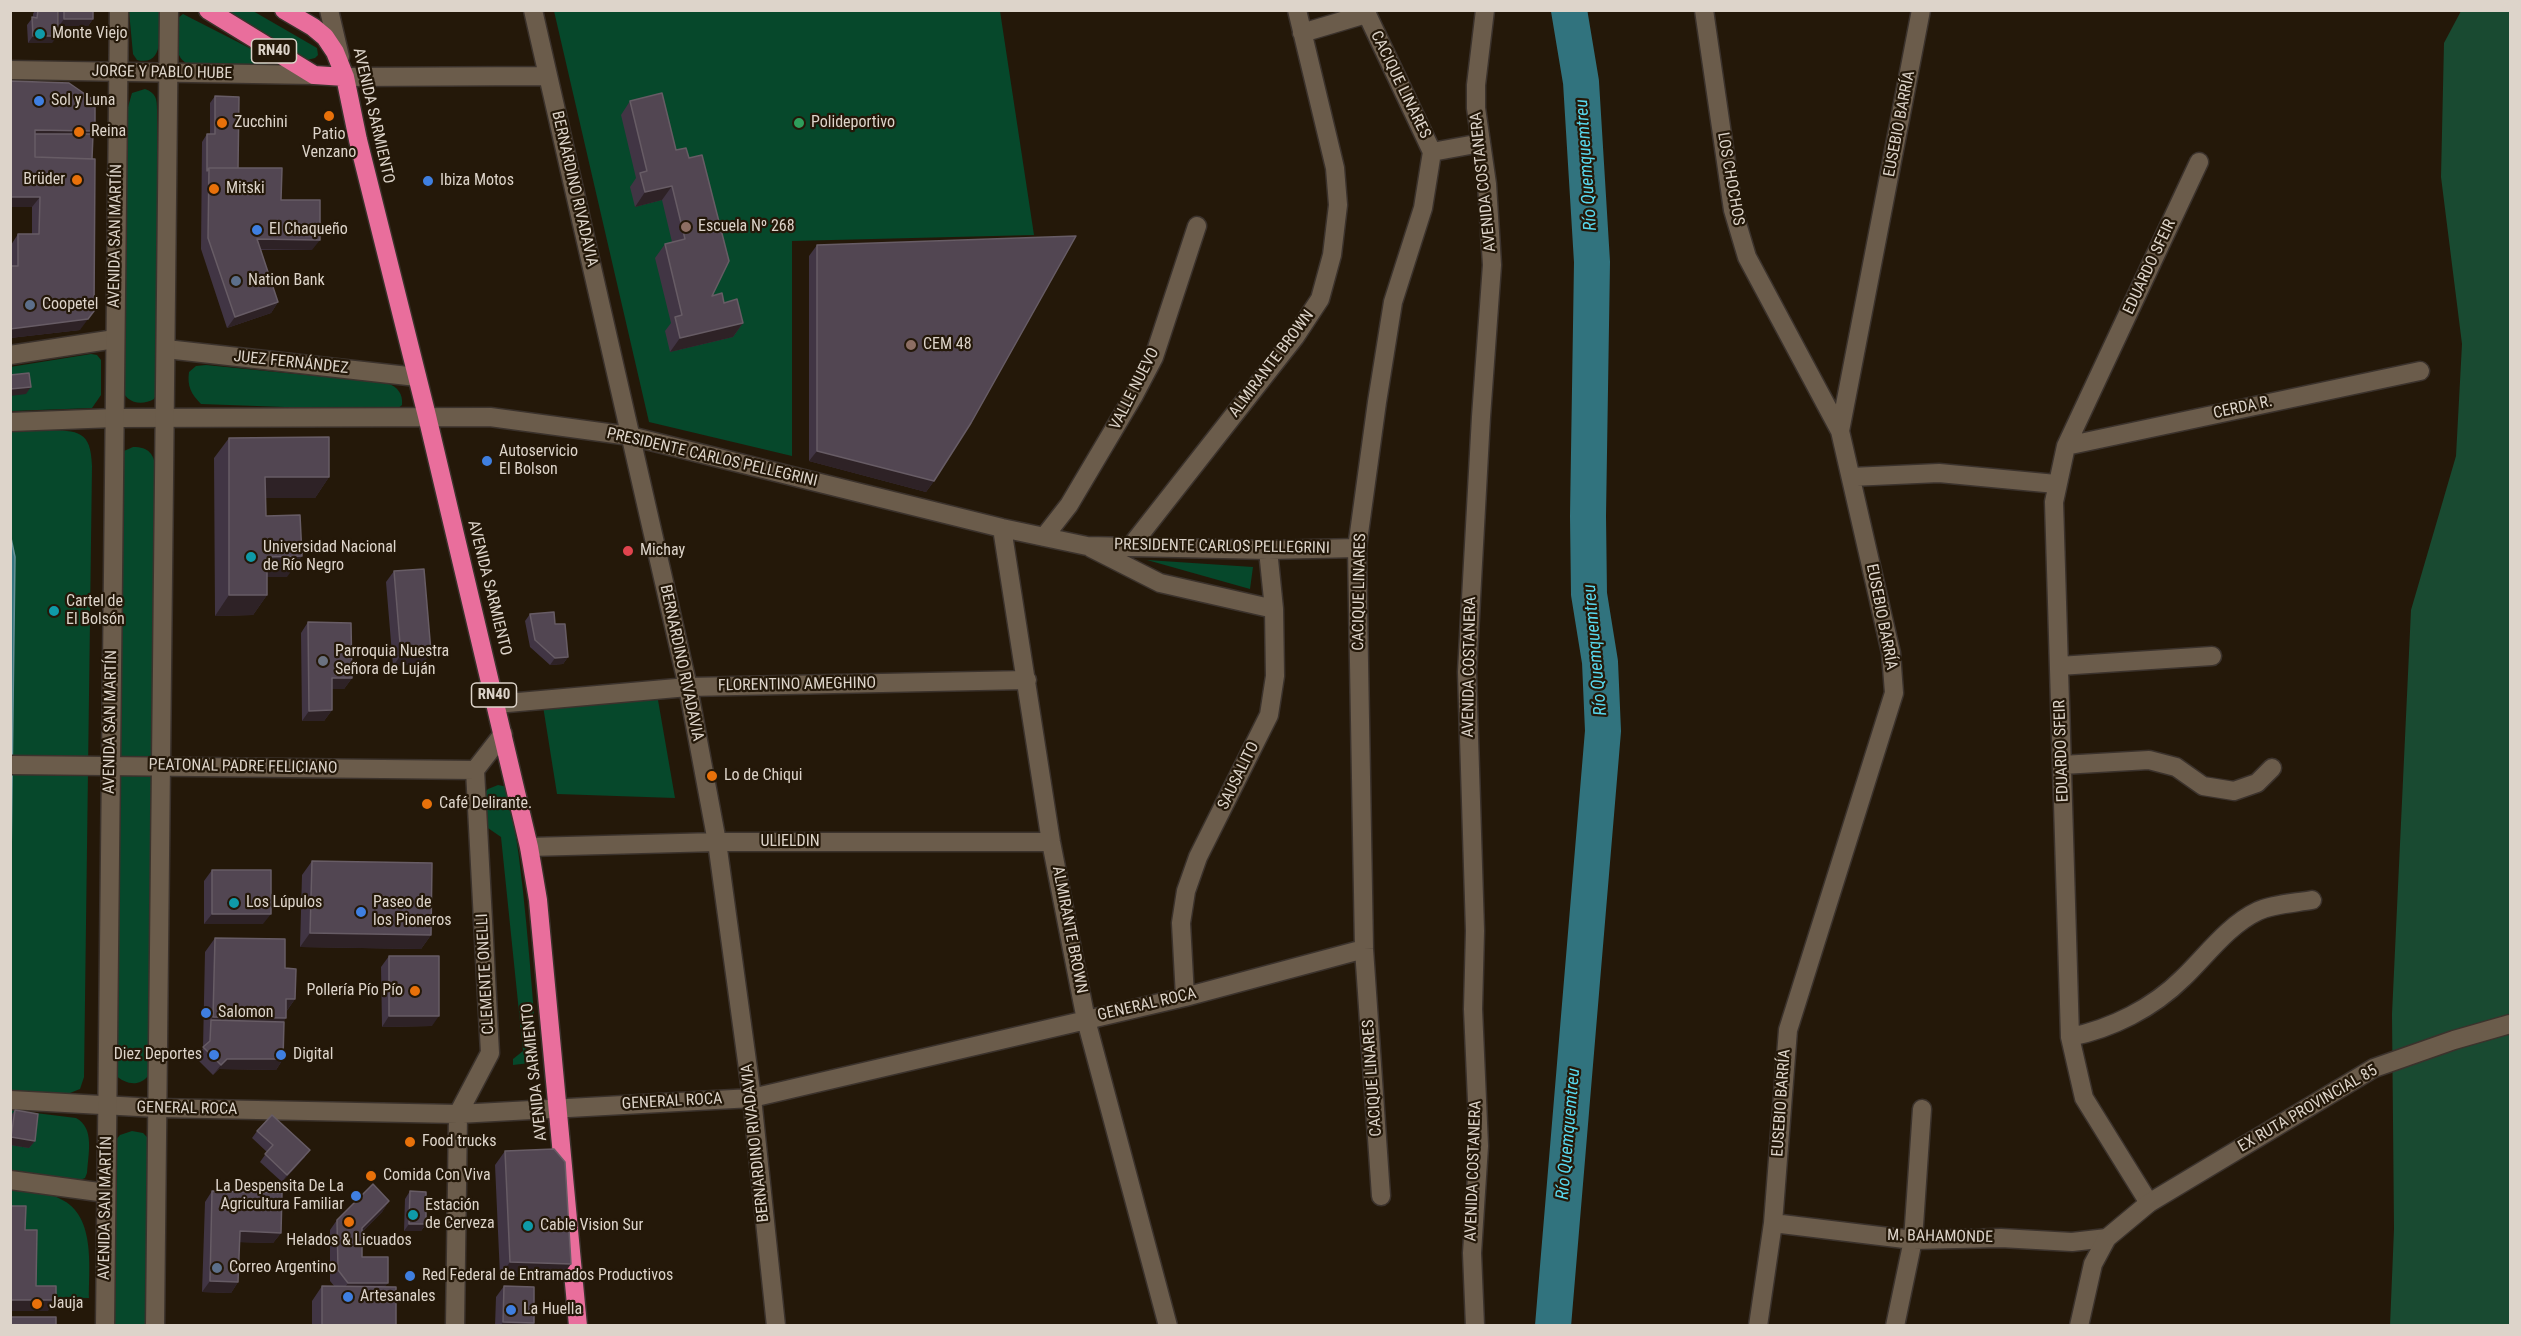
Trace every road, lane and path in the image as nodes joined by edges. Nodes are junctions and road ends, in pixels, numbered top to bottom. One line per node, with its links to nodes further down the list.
1 (119, 10): 14 (street, AVENIDA SAN MARTÍN)
2 (169, 10): 15 (street)
3 (208, 10): 16 (highway, RN40)
4 (284, 10): 18 (highway, RN40)
5 (329, 10): 18 (street, AVENIDA SARMIENTO)
6 (533, 10): 17 (street, BERNARDINO RIVADAVIA)
7 (1297, 10): 12 (street, ALMIRANTE BROWN)
8 (1485, 10): 19 (street, AVENIDA COSTANERA)
9 (1704, 10): 32 (street, LOS CHOCHOS)
10 (1921, 10): 32 (street, EUSEBIO BARRÍA)
11 (1366, 12): 12 (street); 20 (street, CACIQUE LINARES)
12 (1302, 33): 40 (street, ALMIRANTE BROWN)
13 (10, 70): 14 (street, JORGE Y PABLO HUBE)
14 (118, 73): 15 (street, JORGE Y PABLO HUBE); 23 (street, AVENIDA SAN MARTÍN)
15 (169, 74): 16 (street, JORGE Y PABLO HUBE); 24 (street)
16 (314, 75): 18 (highway, RN40)
17 (548, 76): 18 (street); 33 (street, BERNARDINO RIVADAVIA)
18 (345, 77): 27 (highway, AVENIDA SARMIENTO / RN40)
19 (1481, 143): 20 (street); 85 (street, AVENIDA COSTANERA)
20 (1432, 152): 41 (street, CACIQUE LINARES)
21 (2199, 162): 34 (street, EDUARDO SFEIR)
22 (1197, 226): 38 (street, VALLE NUEVO)
23 (115, 339): 25 (street); 29 (street, AVENIDA SAN MARTÍN)
24 (166, 349): 27 (street, JUEZ FERNÁNDEZ); 30 (street)
25 (10, 355)
26 (2420, 371): 34 (street, CERDA R.)
27 (417, 377): 28 (highway, AVENIDA SARMIENTO / RN40)
28 (427, 416): 30 (street, PRESIDENTE CARLOS PELLEGRINI); 33 (street, PRESIDENTE CARLOS PELLEGRINI); 48 (highway, AVENIDA SARMIENTO / RN40)
29 (114, 418): 30 (street, PRESIDENTE CARLOS PELLEGRINI); 31 (street, PRESIDENTE CARLOS PELLEGRINI); 52 (street, AVENIDA SAN MARTÍN)
30 (165, 419): 53 (street)
31 (10, 422)
32 (1840, 431): 35 (street, EUSEBIO BARRÍA)
33 (630, 436): 37 (street, PRESIDENTE CARLOS PELLEGRINI); 47 (street, BERNARDINO RIVADAVIA)
34 (2066, 446): 36 (street, EDUARDO SFEIR)
35 (1851, 477): 36 (street); 76 (street, EUSEBIO BARRÍA)
36 (2056, 484): 45 (street, EDUARDO SFEIR)
37 (1002, 528): 38 (street, PRESIDENTE CARLOS PELLEGRINI); 46 (street, ALMIRANTE BROWN)
38 (1044, 537): 39 (street, PRESIDENTE CARLOS PELLEGRINI)
39 (1087, 546): 40 (street, PRESIDENTE CARLOS PELLEGRINI); 43 (street, PRESIDENTE CARLOS PELLEGRINI)
40 (1131, 546): 42 (street, PRESIDENTE CARLOS PELLEGRINI)
41 (1358, 548): 42 (street, PRESIDENTE CARLOS PELLEGRINI); 60 (street, CACIQUE LINARES)
42 (1268, 550): 43 (street, SAUSALITO)
43 (1274, 609): 61 (street, SAUSALITO)
44 (2212, 656): 45 (street)
45 (2059, 666): 51 (street, EDUARDO SFEIR)
46 (1027, 680): 47 (street, FLORENTINO AMEGHINO); 57 (street, ALMIRANTE BROWN)
47 (688, 687): 48 (street, FLORENTINO AMEGHINO); 56 (street, BERNARDINO RIVADAVIA)
48 (496, 704): 49 (highway, AVENIDA SARMIENTO / RN40)
49 (503, 734): 55 (street); 58 (highway, AVENIDA SARMIENTO / RN40)
50 (12, 765): 52 (street, PEATONAL PADRE FELICIANO)
51 (2062, 765): 54 (street); 64 (street, EDUARDO SFEIR)
52 (110, 766): 53 (street, PEATONAL PADRE FELICIANO); 67 (street, AVENIDA SAN MARTÍN)
53 (161, 766): 55 (street, PEATONAL PADRE FELICIANO); 69 (street)
54 (2272, 768)
55 (475, 770): 71 (street, CLEMENTE ONELLI)
56 (717, 842): 57 (street, ULIELDIN); 58 (street, ULIELDIN); 65 (street, BERNARDINO RIVADAVIA)
57 (1052, 842): 62 (street, ALMIRANTE BROWN)
58 (529, 847): 68 (highway, AVENIDA SARMIENTO / RN40)
59 (2312, 900): 64 (street)
60 (1364, 949): 61 (street, GENERAL ROCA); 74 (street, CACIQUE LINARES)
61 (1185, 997): 62 (street, GENERAL ROCA)
62 (1086, 1020): 65 (street, GENERAL ROCA); 84 (street, ALMIRANTE BROWN)
63 (2511, 1024): 75 (street, EX RUTA PROVINCIAL 85)
64 (2070, 1037): 75 (street, EDUARDO SFEIR)
65 (752, 1098): 68 (street, GENERAL ROCA); 83 (street, BERNARDINO RIVADAVIA)
66 (10, 1100): 67 (street, GENERAL ROCA)
67 (107, 1106): 69 (street, GENERAL ROCA); 73 (street, AVENIDA SAN MARTÍN)
68 (559, 1107): 71 (street, GENERAL ROCA); 82 (highway, AVENIDA SARMIENTO / RN40)
69 (157, 1108): 71 (street, GENERAL ROCA); 80 (street)
70 (1922, 1109): 78 (street)
71 (458, 1114): 81 (street, CLEMENTE ONELLI)
72 (10, 1180): 73 (street)
73 (106, 1193): 79 (street, AVENIDA SAN MARTÍN)
74 (1381, 1196)
75 (2148, 1203): 77 (street)
76 (1773, 1223): 78 (street, M. BAHAMONDE); 86 (street, EUSEBIO BARRÍA)
77 (2107, 1238): 78 (street, M. BAHAMONDE); 88 (street)
78 (1913, 1240): 87 (street)
79 (105, 1326)
80 (155, 1326)
81 (455, 1326)
82 (578, 1326)
83 (776, 1326)
84 (1168, 1326)
85 (1474, 1326)
86 (1758, 1326)
87 (1895, 1326)
88 (2079, 1326)

